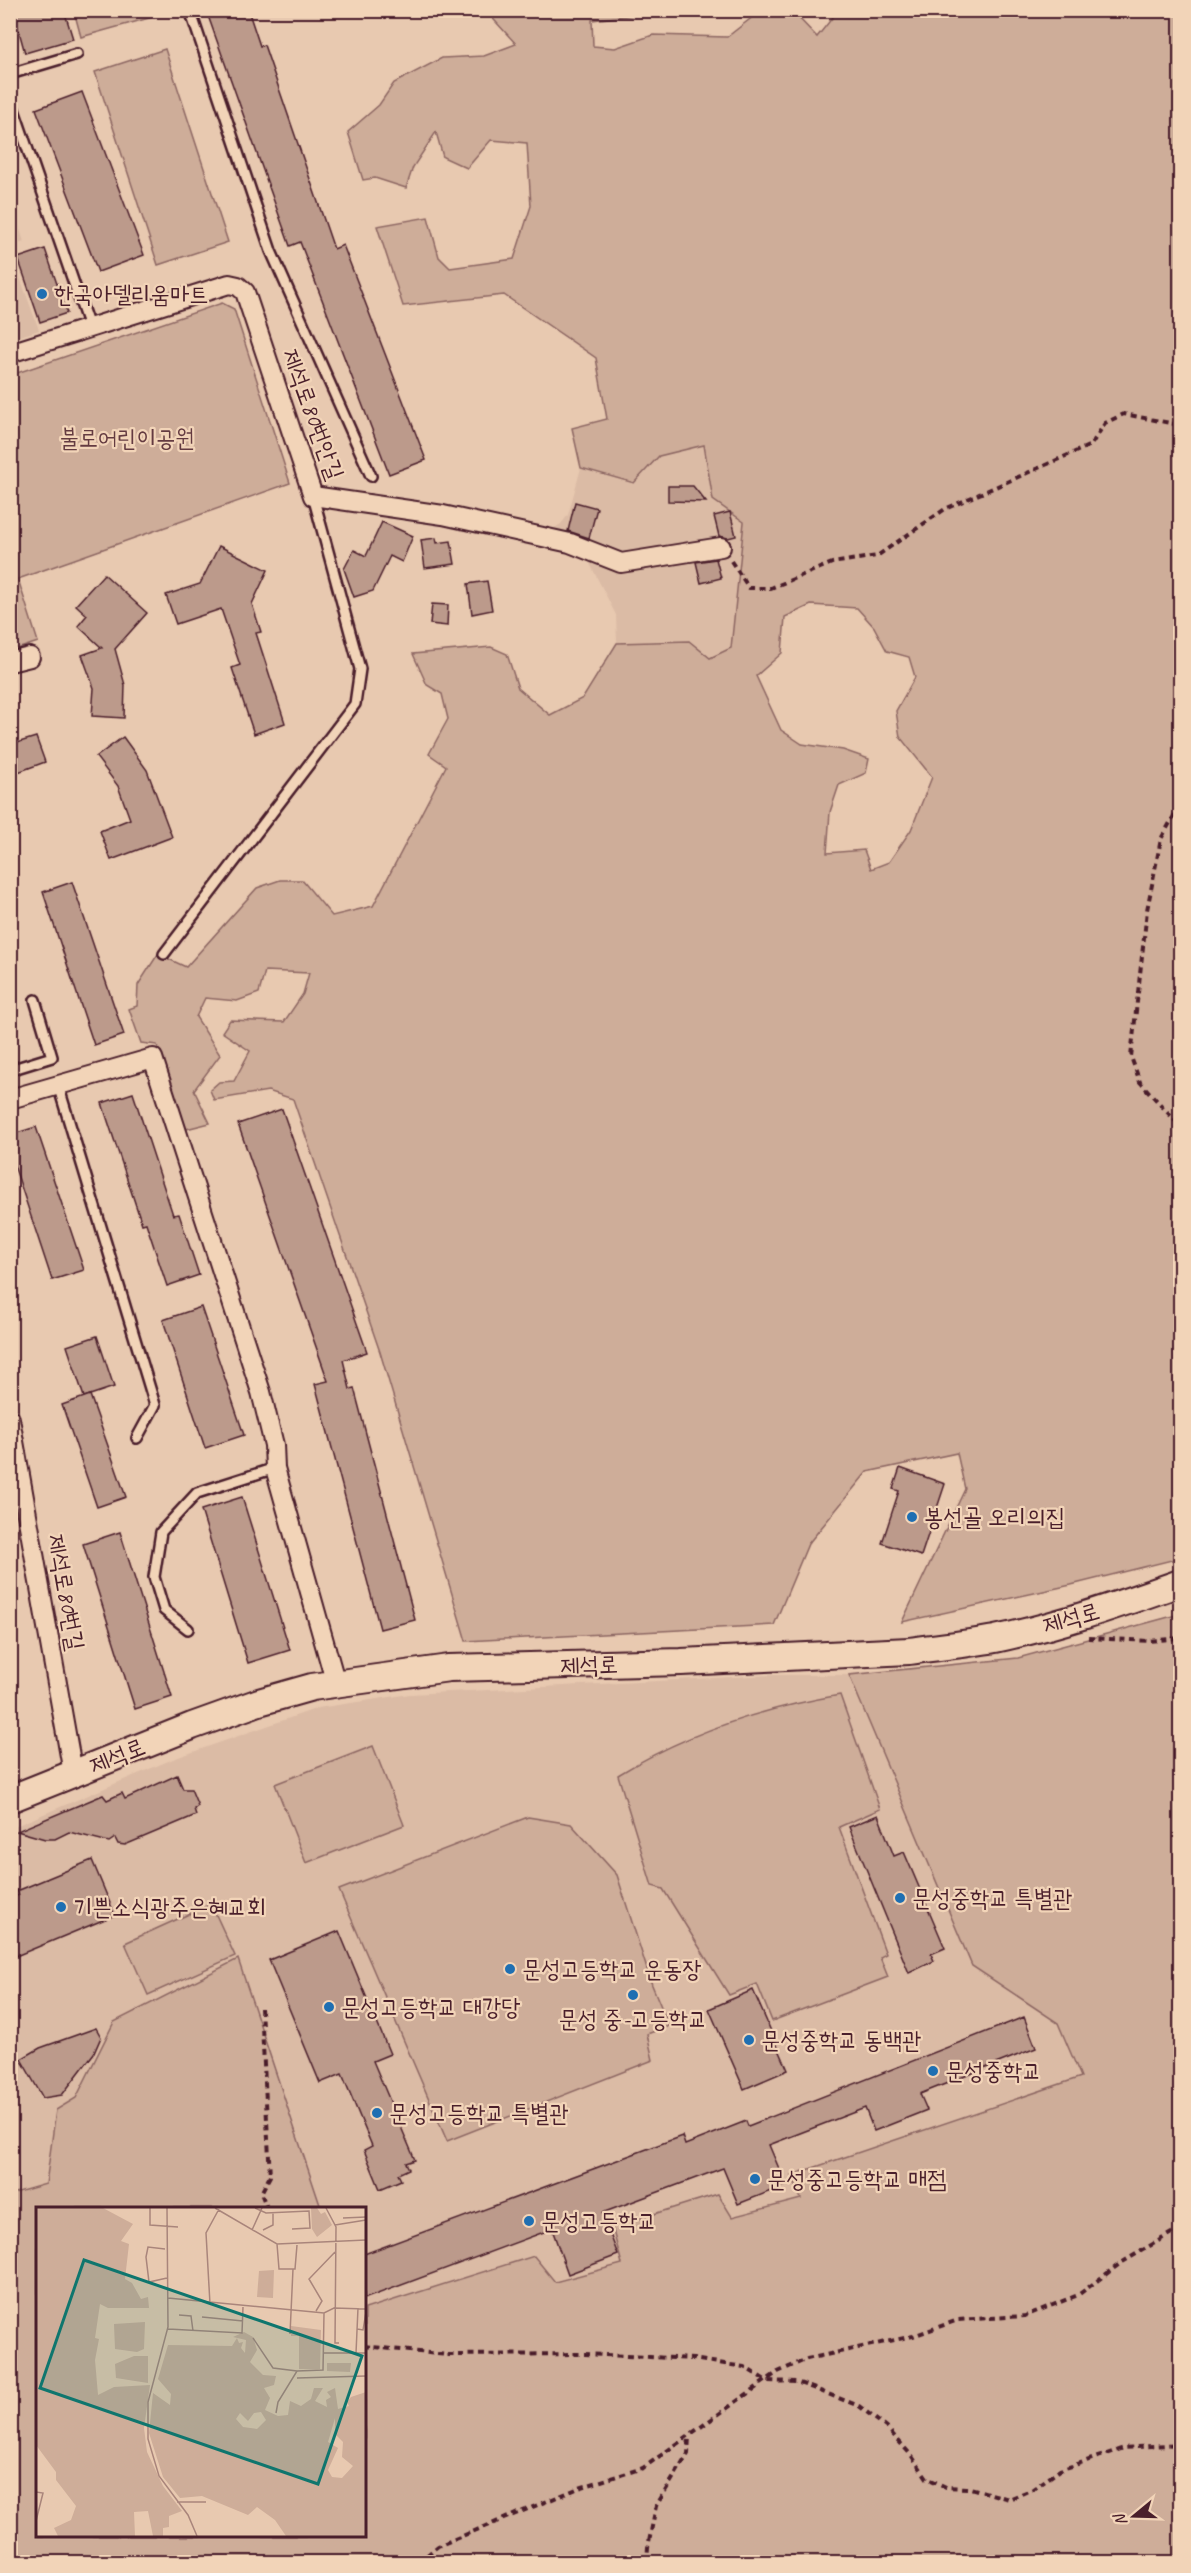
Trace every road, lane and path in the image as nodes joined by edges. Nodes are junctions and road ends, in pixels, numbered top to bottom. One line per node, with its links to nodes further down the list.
1 (190, 10): 8 (lane)
2 (77, 54): 3 (lane)
3 (10, 74)
4 (10, 98): 5 (lane)
5 (89, 327): 6 (street, 제석로80번안길); 9 (street, 제석로80번안길)
6 (10, 353)
7 (1180, 425): 10 (path)
8 (371, 476)
9 (313, 496): 10 (street, 제석로80번안길); 14 (lane)
10 (721, 547)
11 (30, 657): 12 (street)
12 (10, 662)
13 (1180, 805): 19 (path)
14 (164, 954)
15 (35, 1000): 16 (lane)
16 (10, 1070)
17 (57, 1085): 18 (street); 21 (lane); 22 (street)
18 (10, 1099)
19 (1180, 1126)
20 (10, 1419): 28 (street, 제석로80번길)
21 (137, 1438)
22 (274, 1468): 25 (lane); 27 (street)
23 (1180, 1583): 24 (street, 제석로)
24 (1073, 1618): 26 (path); 27 (street, 제석로)
25 (188, 1629)
26 (1180, 1638)
27 (336, 1684): 28 (street, 제석로)
28 (73, 1773): 29 (street, 제석로)
29 (10, 1799)
30 (261, 2008): 31 (path)
31 (267, 2207)
32 (1180, 2228): 34 (path)
33 (366, 2346): 34 (path)
34 (767, 2381): 35 (path); 36 (path)
35 (689, 2436): 37 (path); 38 (path)
36 (1180, 2444)
37 (419, 2562)
38 (647, 2562)

